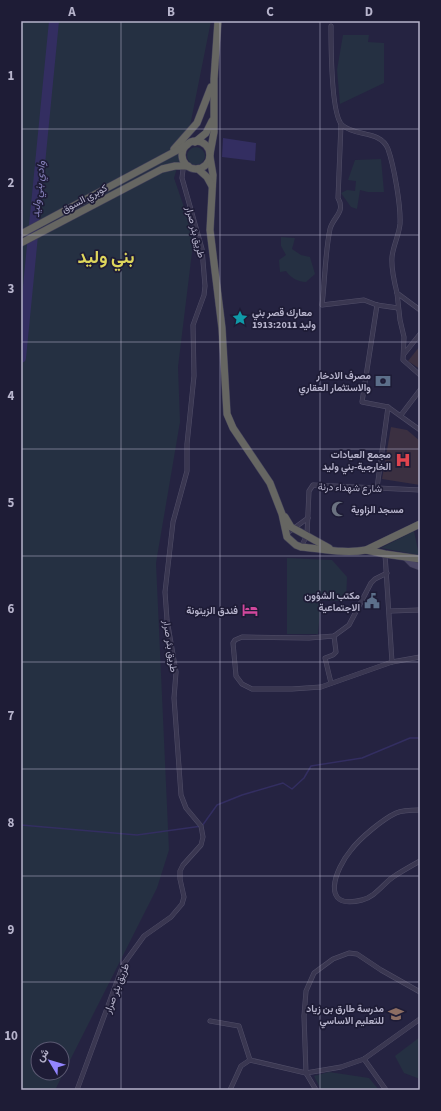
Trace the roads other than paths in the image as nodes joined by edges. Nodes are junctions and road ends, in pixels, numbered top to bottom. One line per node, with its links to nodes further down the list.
1 (218, 21): 3 (highway)
2 (330, 26): 5 (street)
3 (214, 79): 4 (highway); 9 (highway)
4 (213, 117): 6 (highway); 8 (highway)
5 (341, 124): 15 (street); 16 (street)
6 (195, 142): 7 (highway); 8 (highway)
7 (187, 145): 9 (highway); 10 (highway)
8 (210, 156): 11 (highway); 12 (highway)
9 (164, 158): 13 (highway, كوبري السوق)
10 (185, 164): 11 (highway); 14 (highway, كوبري السوق); 56 (street, طريق بئر صرار)
11 (198, 169): 12 (highway)
12 (212, 186): 28 (highway)
13 (21, 234)
14 (21, 243)
15 (397, 293): 17 (street); 18 (street)
16 (377, 306): 17 (street); 23 (street)
17 (398, 308): 20 (street)
18 (420, 310)
19 (420, 334): 20 (street)
20 (403, 354): 21 (street)
21 (420, 375)
22 (420, 390): 24 (street)
23 (388, 407): 24 (street); 26 (street)
24 (401, 415): 25 (street)
25 (420, 430)
26 (377, 488): 27 (street, شارع شهداء درنة); 29 (street, شارع شهداء درنة)
27 (420, 490)
28 (282, 514): 31 (highway); 32 (highway)
29 (308, 518): 31 (street); 33 (street)
30 (420, 524): 35 (highway)
31 (294, 529): 32 (street); 33 (highway)
32 (286, 534): 34 (highway)
33 (307, 535): 34 (street); 36 (highway)
34 (301, 546): 36 (highway)
35 (366, 550): 36 (highway); 37 (highway)
36 (336, 551)
37 (385, 554): 38 (highway); 41 (street)
38 (405, 557): 39 (highway); 40 (main road)
39 (420, 559)
40 (420, 567)
41 (387, 573): 43 (street); 44 (street)
42 (420, 610): 43 (street)
43 (390, 611): 46 (street)
44 (334, 636): 47 (street); 47 (street)
45 (420, 657): 46 (street)
46 (392, 662): 47 (street)
47 (331, 683)
48 (420, 810): 49 (street)
49 (419, 864)
50 (420, 992): 55 (street)
51 (420, 1019): 53 (street)
52 (210, 1021): 54 (street)
53 (364, 1059): 55 (street); 59 (street)
54 (250, 1060): 55 (street); 57 (street)
55 (306, 1073): 58 (street)
56 (77, 1090)
57 (230, 1090)
58 (316, 1090)
59 (386, 1090)

